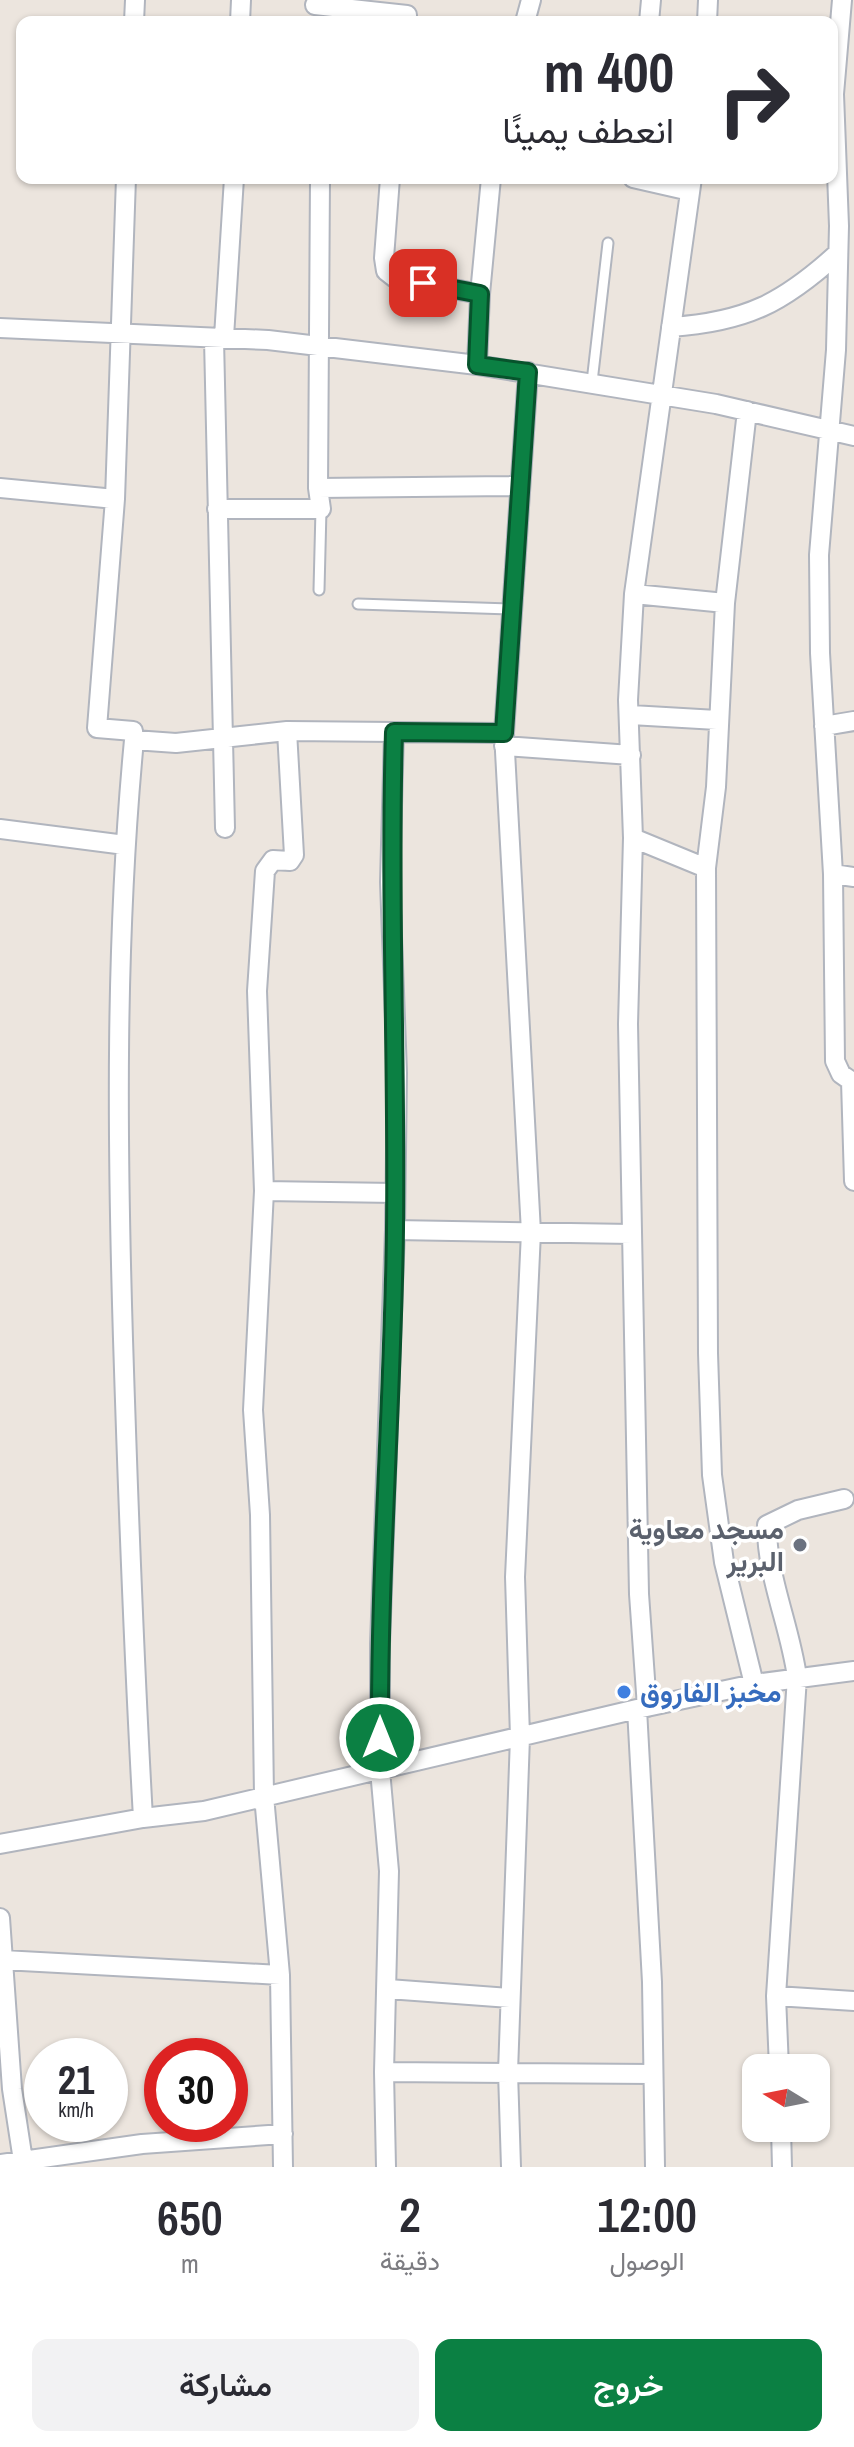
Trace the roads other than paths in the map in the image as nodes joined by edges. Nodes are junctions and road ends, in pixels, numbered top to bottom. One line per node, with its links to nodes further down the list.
1 (842, 0): 4 (street)
2 (314, 9): 3 (street)
3 (407, 12)
4 (838, 42)
5 (126, 184): 17 (street)
6 (233, 184): 18 (street)
7 (320, 184): 19 (street)
8 (390, 184): 14 (street)
9 (490, 184): 14 (street)
10 (836, 184): 13 (street)
11 (691, 185): 15 (street)
12 (608, 243): 22 (lane)
13 (838, 253): 15 (street); 25 (street)
14 (480, 294): 20 (street)
15 (671, 327): 23 (street)
16 (0, 328): 17 (street)
17 (119, 334): 18 (street); 30 (street)
18 (219, 338): 19 (street); 31 (street)
19 (321, 346): 20 (street); 29 (street)
20 (477, 365): 21 (street)
21 (528, 372): 22 (street); 27 (street)
22 (592, 382): 23 (street)
23 (662, 394): 24 (street); 34 (street)
24 (747, 411): 25 (street); 35 (street)
25 (830, 432): 26 (street); 41 (street)
26 (854, 436)
27 (518, 486): 29 (street); 37 (street)
28 (0, 488): 30 (street)
29 (318, 488): 32 (street)
30 (115, 499): 46 (street)
31 (217, 509): 32 (street); 44 (street)
32 (321, 509): 33 (lane)
33 (319, 590)
34 (634, 594): 35 (street); 38 (street)
35 (725, 603): 39 (street)
36 (358, 604): 37 (lane)
37 (510, 609): 45 (street)
38 (631, 715): 39 (street); 47 (street)
39 (717, 720): 52 (street)
40 (854, 721): 41 (street)
41 (824, 726): 53 (street)
42 (287, 731): 43 (street); 44 (street); 57 (street)
43 (394, 732): 45 (street); 58 (street)
44 (224, 738): 46 (street); 48 (street)
45 (504, 739): 47 (street); 60 (street)
46 (134, 740): 51 (street)
47 (631, 755): 50 (street)
48 (225, 828)
49 (0, 829): 51 (street)
50 (633, 838): 52 (street); 61 (street)
51 (125, 845): 70 (street)
52 (706, 868): 65 (street)
53 (833, 874): 54 (street); 55 (street)
54 (854, 877)
55 (853, 1081): 56 (street)
56 (854, 1181)
57 (264, 1191): 58 (street); 69 (street)
58 (395, 1193): 59 (street)
59 (395, 1230): 60 (street); 68 (street)
60 (531, 1232): 61 (street); 67 (street)
61 (632, 1234): 66 (street)
62 (844, 1499): 64 (street)
63 (854, 1671): 64 (street)
64 (797, 1677): 65 (street); 76 (street)
65 (754, 1684): 66 (street)
66 (642, 1708): 67 (street); 82 (street)
67 (520, 1737): 68 (street); 77 (street)
68 (380, 1770): 69 (street); 75 (street)
69 (264, 1796): 70 (street); 74 (street)
70 (143, 1818): 71 (street)
71 (0, 1844)
72 (0, 1918): 73 (street)
73 (3, 1960): 74 (street); 86 (street)
74 (280, 1975): 83 (street)
75 (388, 1989): 77 (street); 80 (street)
76 (776, 1996): 78 (street); 79 (street)
77 (510, 1998): 81 (street)
78 (854, 2001)
79 (778, 2054)
80 (384, 2072): 81 (street); 88 (street)
81 (508, 2072): 82 (street); 89 (street)
82 (653, 2074): 90 (street)
83 (283, 2134): 86 (street); 87 (street)
84 (781, 2142): 91 (street)
85 (0, 2164): 86 (street)
86 (23, 2164)
87 (283, 2167)
88 (386, 2167)
89 (511, 2167)
90 (655, 2167)
91 (782, 2167)

